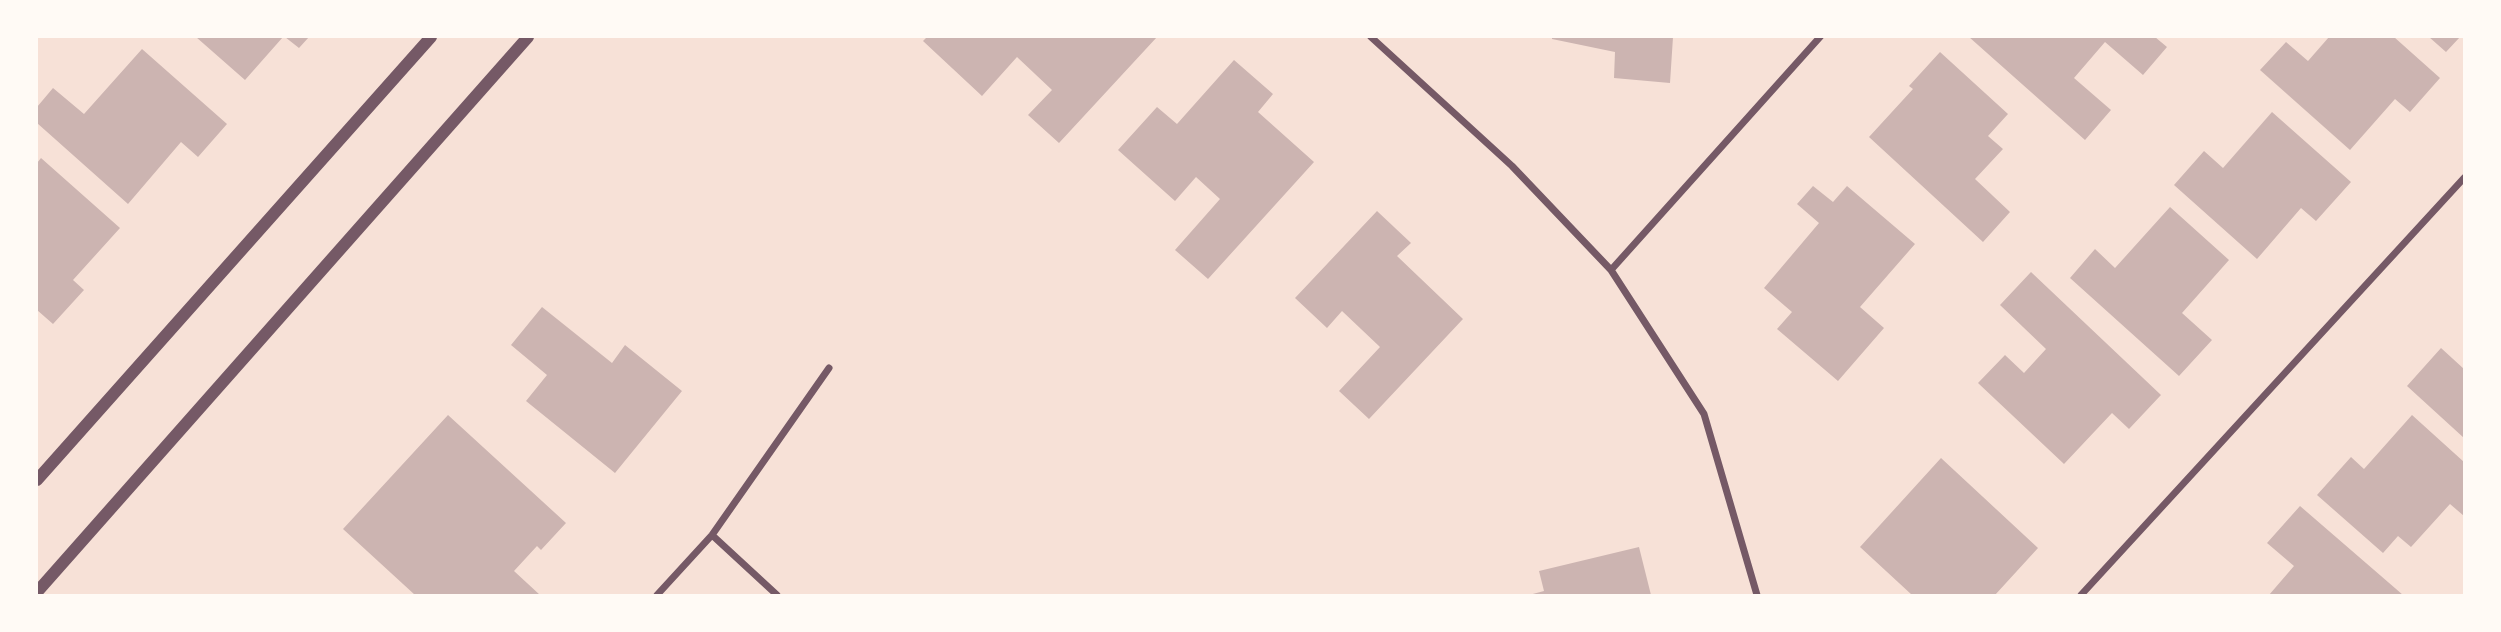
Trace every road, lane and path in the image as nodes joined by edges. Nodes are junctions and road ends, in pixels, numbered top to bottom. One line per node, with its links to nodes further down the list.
1 (430, 37): 8 (street)
2 (528, 37): 10 (street)
3 (1371, 37): 6 (street)
4 (1820, 37): 6 (street)
5 (2464, 178): 14 (street)
6 (1611, 270): 13 (street)
7 (828, 368): 9 (street)
8 (37, 480)
9 (712, 534): 11 (street); 12 (street)
10 (37, 592)
11 (657, 595)
12 (777, 595)
13 (1757, 595)
14 (2081, 595)

